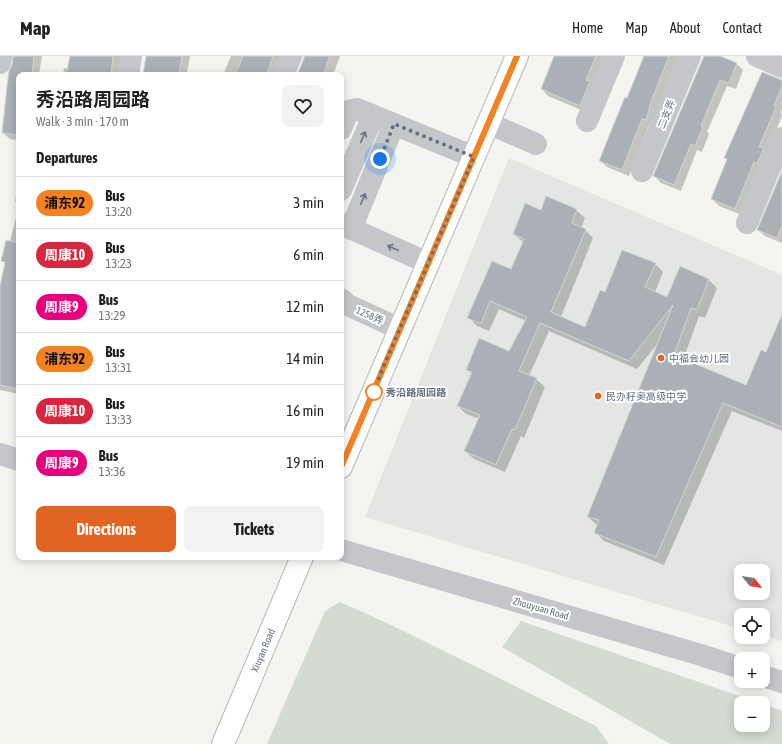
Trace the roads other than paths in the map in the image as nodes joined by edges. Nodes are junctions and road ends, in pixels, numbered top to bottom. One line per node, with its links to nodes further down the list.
1 (1, 56): 8 (street)
2 (131, 56): 10 (street)
3 (291, 56): 11 (street)
4 (517, 56): 16 (main road)
5 (614, 56): 14 (street)
6 (690, 56): 20 (street, 二支弄)
7 (757, 56): 9 (street)
8 (0, 63)
9 (782, 66)
10 (128, 72)
11 (284, 72)
12 (373, 116): 13 (street); 15 (street); 21 (street, one-way to 12)
13 (344, 121)
14 (587, 121)
15 (394, 124): 19 (street); 23 (street, one-way to 15)
16 (488, 124): 18 (street); 19 (main road)
17 (782, 138): 22 (street)
18 (536, 144)
19 (474, 157): 24 (main road)
20 (642, 171)
21 (344, 183)
22 (747, 223)
23 (346, 227): 24 (street, one-way to 23)
24 (428, 264): 26 (main road)
25 (344, 302): 26 (street, 1258弄)
26 (400, 329): 29 (main road)
27 (0, 454): 28 (street)
28 (16, 459)
29 (344, 460)
30 (344, 551): 32 (street, Zhouyuan Road)
31 (301, 560): 35 (main road, Xiuyan Road)
32 (734, 666)
33 (770, 678): 34 (street)
34 (782, 682)
35 (223, 744)

